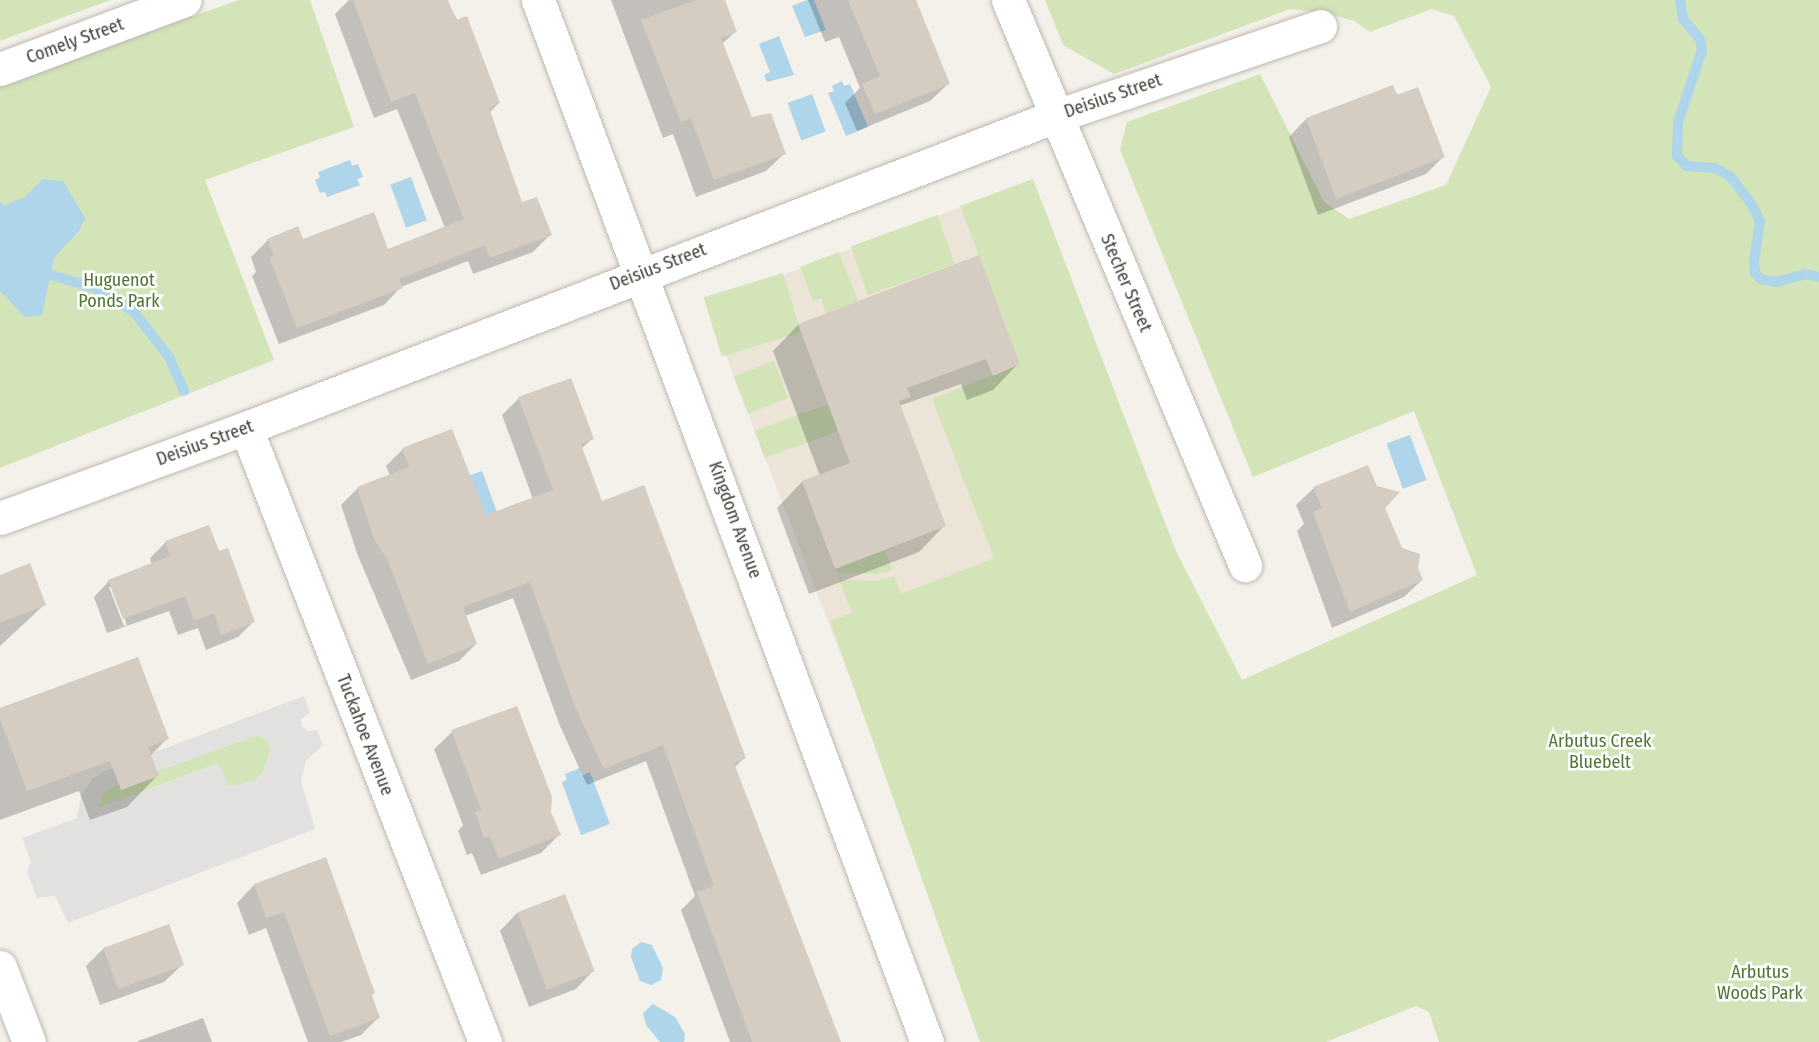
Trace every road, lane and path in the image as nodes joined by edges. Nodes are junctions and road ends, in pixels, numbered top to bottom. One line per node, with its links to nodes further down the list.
1 (185, 0): 5 (street, Comely Street)
2 (538, 0): 7 (street, Kingdom Avenue)
3 (1008, 0): 6 (street, Stecher Street)
4 (1320, 26): 6 (street, Deisius Street)
5 (0, 69)
6 (1056, 116): 7 (street, Deisius Street); 10 (street, Stecher Street)
7 (643, 273): 8 (street, Deisius Street); 14 (street, Kingdom Avenue)
8 (246, 428): 9 (street, Deisius Street); 13 (street, Tuckahoe Avenue)
9 (0, 518)
10 (1245, 565)
11 (0, 967): 12 (street)
12 (28, 1042)
13 (485, 1042)
14 (927, 1042)

